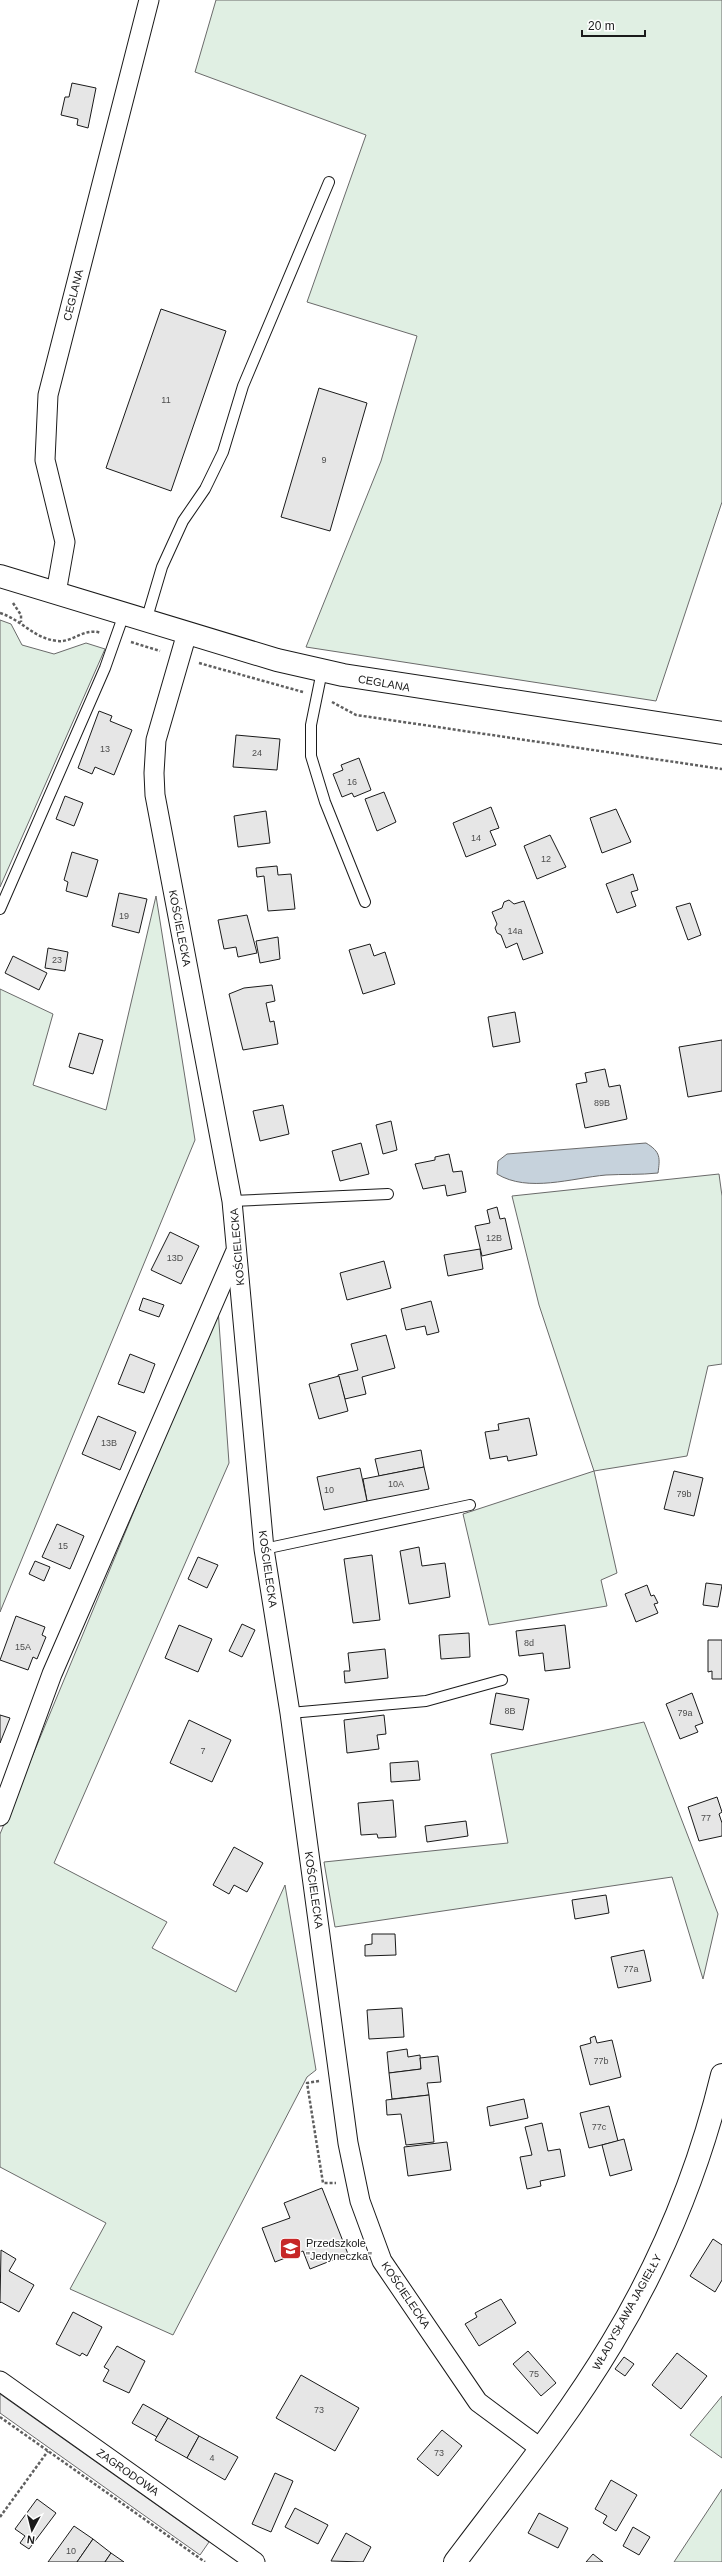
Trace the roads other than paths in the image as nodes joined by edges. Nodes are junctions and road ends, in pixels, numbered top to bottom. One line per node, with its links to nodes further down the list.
1 (149, 0): 4 (street, CEGLANA)
2 (329, 182): 6 (lane)
3 (0, 576): 4 (street, CEGLANA)
4 (56, 593): 5 (street, CEGLANA)
5 (124, 614): 6 (street, CEGLANA); 11 (lane)
6 (146, 621): 7 (street, CEGLANA)
7 (187, 633): 8 (street, CEGLANA); 13 (street, KOŚCIELECKA)
8 (322, 671): 9 (street, CEGLANA); 10 (lane)
9 (722, 733)
10 (365, 902)
11 (0, 909)
12 (388, 1194): 13 (lane)
13 (232, 1201): 14 (street, KOŚCIELECKA)
14 (237, 1250): 16 (street, KOŚCIELECKA); 19 (street)
15 (470, 1505): 16 (lane)
16 (264, 1549): 18 (street, KOŚCIELECKA)
17 (502, 1680): 18 (lane)
18 (290, 1713): 22 (street, KOŚCIELECKA)
19 (0, 1816)
20 (722, 2075): 22 (street, WŁADYSŁAWA JAGIEŁŁY)
21 (0, 2381): 23 (street, ZAGRODOWA)
22 (540, 2448): 24 (street, WŁADYSŁAWA JAGIEŁŁY)
23 (252, 2561)
24 (455, 2562)

